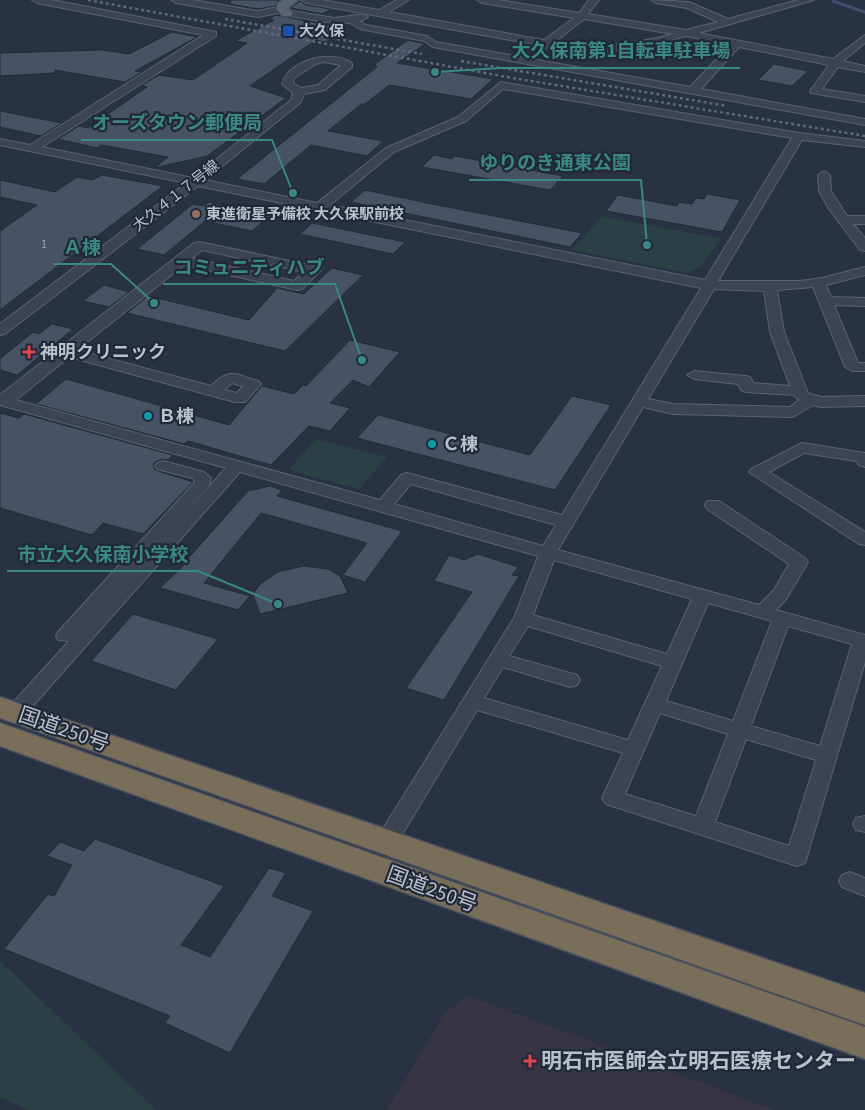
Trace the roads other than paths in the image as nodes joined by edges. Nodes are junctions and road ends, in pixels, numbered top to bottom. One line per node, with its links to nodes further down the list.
1 (37, 0): 31 (street)
2 (176, 0): 12 (street)
3 (292, 0): 12 (main road)
4 (306, 0): 13 (street)
5 (404, 0): 13 (street)
6 (482, 0): 14 (street)
7 (594, 0): 14 (street)
8 (656, 0): 11 (street)
9 (702, 0): 11 (street)
10 (809, 0): 16 (street)
11 (689, 5): 16 (street)
12 (284, 11): 15 (street)
13 (377, 12): 15 (street); 19 (street)
14 (580, 17): 17 (street); 19 (street)
15 (354, 21): 21 (street)
16 (727, 22): 17 (street)
17 (685, 33): 19 (street); 20 (street)
18 (864, 40): 22 (street)
19 (547, 44): 21 (street)
20 (736, 44): 22 (street); 25 (street)
21 (525, 61): 25 (street)
22 (836, 62): 23 (street); 26 (street)
23 (865, 69)
24 (299, 92): 24 (street); 33 (street, 大久４１７号線)
25 (692, 92): 27 (street)
26 (865, 99)
27 (865, 122)
28 (799, 136): 30 (street); 34 (street); 41 (street)
29 (0, 142): 31 (street)
30 (865, 144)
31 (32, 148): 33 (street)
32 (824, 175): 35 (street)
33 (195, 182): 34 (street); 45 (street, 大久４１７号線)
34 (320, 207): 41 (street)
35 (844, 220): 36 (street); 37 (street)
36 (865, 220)
37 (865, 247)
38 (181, 260): 38 (street); 46 (street)
39 (865, 271): 40 (street)
40 (818, 283): 42 (street); 43 (street)
41 (708, 285): 42 (street); 52 (street)
42 (770, 286): 50 (street)
43 (825, 301): 44 (street); 47 (street)
44 (865, 302)
45 (0, 331)
46 (67, 352): 49 (street); 51 (street)
47 (865, 367)
48 (694, 375): 50 (street)
49 (214, 392)
50 (805, 395): 52 (street); 53 (street)
51 (2, 400): 55 (street)
52 (638, 401): 59 (street)
53 (865, 401)
54 (865, 462): 60 (street)
55 (238, 465): 58 (street); 73 (street)
56 (163, 466): 66 (street)
57 (713, 505): 63 (street)
58 (384, 506): 59 (street); 61 (street)
59 (566, 522): 61 (street)
60 (865, 540)
61 (546, 554): 62 (street); 64 (street)
62 (702, 596): 63 (street); 69 (street)
63 (762, 612): 65 (street)
64 (523, 618): 68 (street); 69 (street)
65 (782, 618): 67 (street); 74 (street)
66 (65, 636)
67 (864, 640): 76 (street)
68 (498, 659): 70 (street); 71 (street)
69 (672, 662): 72 (street)
70 (570, 680)
71 (471, 701): 75 (street); 78 (street)
72 (653, 704): 74 (street); 75 (street)
73 (5, 718): 78 (highway, 国道250号)
74 (740, 730): 76 (street); 77 (street)
75 (633, 749): 77 (street)
76 (827, 756): 77 (street)
77 (703, 827)
78 (379, 854): 79 (highway, 国道250号); 80 (highway, 国道250号)
79 (865, 1009)
80 (865, 1043)

